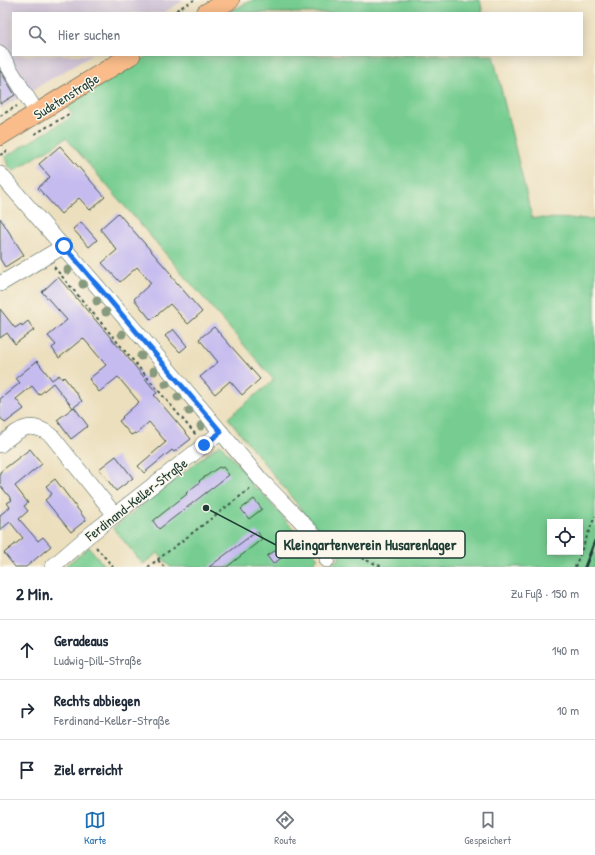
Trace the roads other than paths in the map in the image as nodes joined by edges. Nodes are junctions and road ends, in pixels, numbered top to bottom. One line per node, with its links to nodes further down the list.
1 (230, 0): 2 (main road)
2 (208, 12)
3 (0, 53): 5 (street)
4 (130, 56): 5 (main road, Sudetenstraße)
5 (37, 113): 6 (main road, Sudetenstraße)
6 (0, 136)
7 (0, 174): 8 (street)
8 (64, 246): 9 (street); 10 (street)
9 (0, 284)
10 (221, 432): 12 (street, Ferdinand-Keller-Straße); 13 (street)
11 (0, 445): 12 (street)
12 (115, 515): 14 (street, Ferdinand-Keller-Straße)
13 (327, 554)
14 (52, 567)

